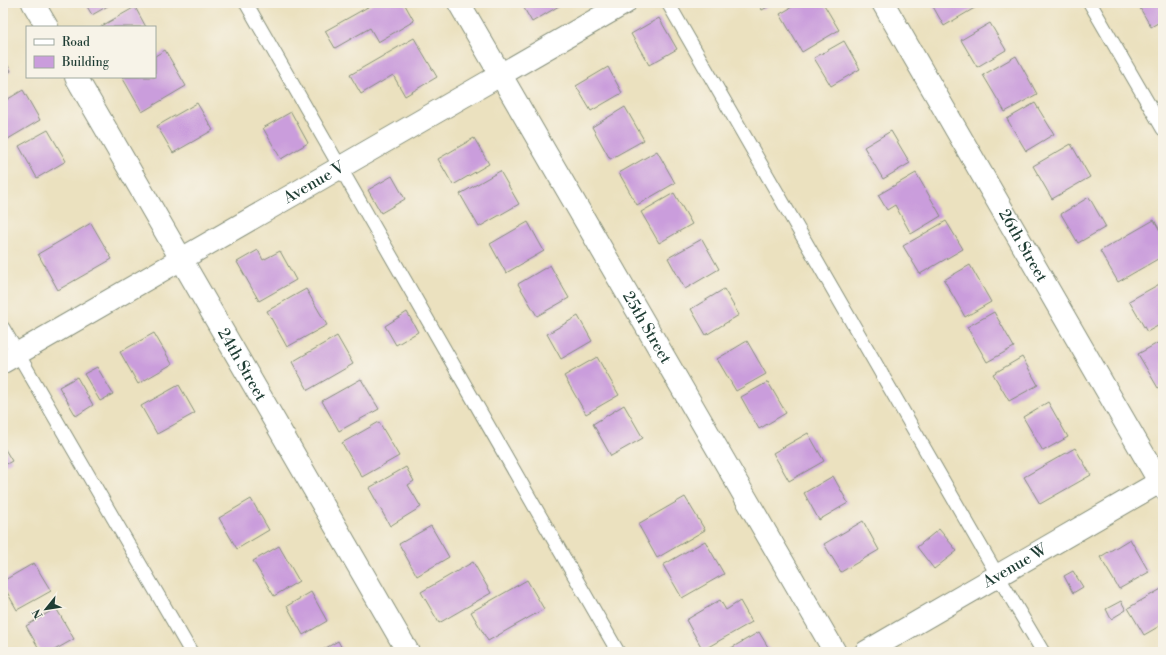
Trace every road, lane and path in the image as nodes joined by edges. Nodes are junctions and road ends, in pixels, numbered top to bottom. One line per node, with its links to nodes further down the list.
1 (33, 3): 8 (street)
2 (246, 3): 12 (lane)
3 (459, 3): 9 (street, 25th Street)
4 (625, 3): 9 (street, Avenue V)
5 (668, 3): 17 (lane)
6 (883, 3): 16 (street, 26th Street)
7 (1090, 3): 11 (lane)
8 (46, 26)
9 (501, 75): 12 (street, Avenue V); 21 (street, 25th Street)
10 (77, 78): 13 (street, 24th Street)
11 (1163, 129)
12 (341, 168): 13 (street, Avenue V); 20 (lane)
13 (181, 260): 15 (street, Avenue V); 19 (street, 24th Street)
14 (3, 328): 15 (lane)
15 (10, 358): 18 (lane)
16 (1162, 483): 17 (street, Avenue W)
17 (998, 576): 22 (street, Avenue W); 23 (lane)
18 (191, 652)
19 (408, 652)
20 (618, 652)
21 (835, 652)
22 (866, 652)
23 (1043, 652)

